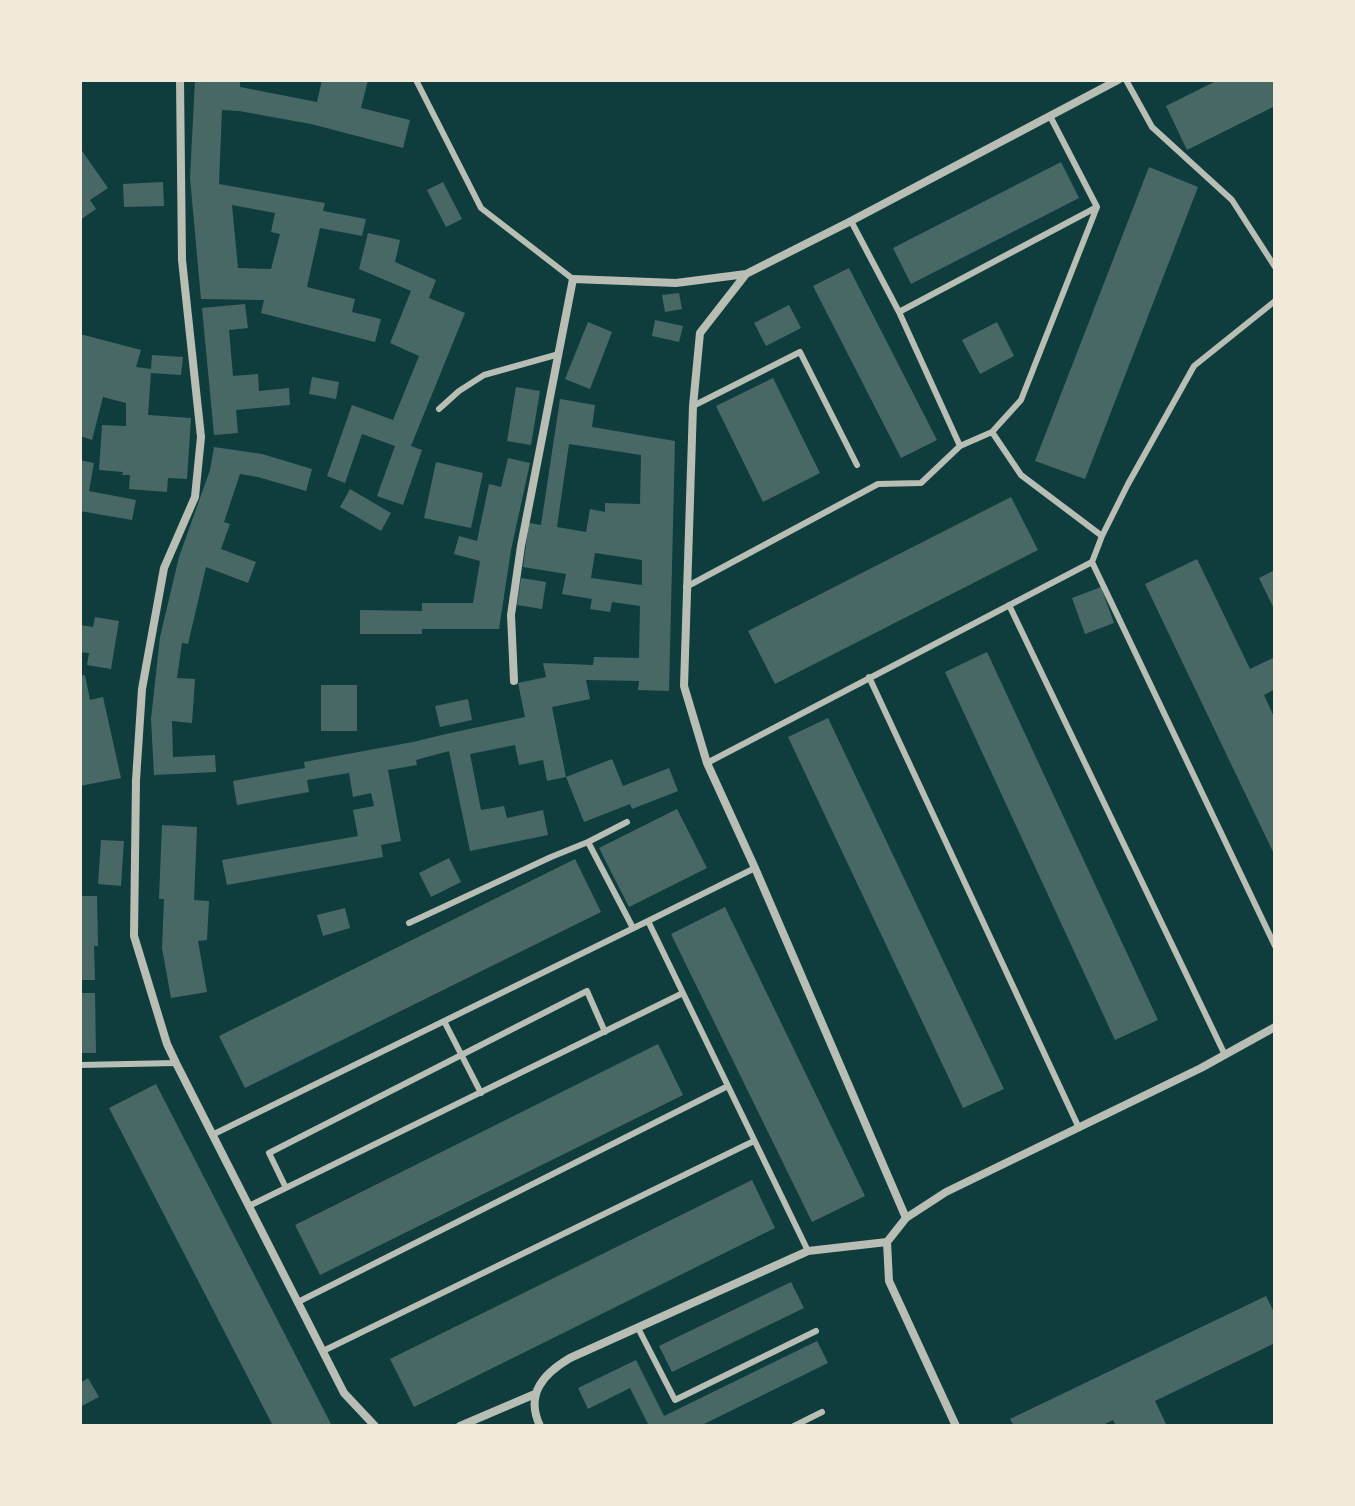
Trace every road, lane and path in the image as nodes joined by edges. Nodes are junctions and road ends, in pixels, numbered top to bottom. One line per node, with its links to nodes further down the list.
1 (180, 80): 39 (street)
2 (416, 80): 10 (lane)
3 (1118, 80): 5 (street)
4 (1126, 80): 8 (lane)
5 (1050, 116): 6 (lane); 7 (street)
6 (1097, 207): 12 (lane); 16 (lane)
7 (851, 221): 9 (street); 12 (lane)
8 (1275, 267)
9 (746, 274): 10 (street); 14 (street)
10 (573, 279): 13 (street)
11 (1275, 301): 19 (lane)
12 (899, 312): 17 (lane)
13 (559, 354): 15 (lane); 24 (street)
14 (693, 406): 18 (lane); 21 (street)
15 (439, 409)
16 (992, 432): 17 (lane); 19 (lane)
17 (960, 446): 21 (lane)
18 (857, 465)
19 (1102, 536): 20 (lane)
20 (1092, 562): 22 (lane); 32 (lane)
21 (686, 587): 25 (street)
22 (1009, 605): 23 (lane); 38 (lane)
23 (869, 677): 25 (lane); 43 (lane)
24 (514, 681)
25 (707, 763): 28 (street)
26 (627, 822): 27 (lane)
27 (588, 842): 30 (lane); 31 (lane)
28 (755, 868): 29 (lane); 48 (street)
29 (648, 921): 31 (lane); 33 (lane)
30 (409, 923)
31 (633, 928): 34 (lane)
32 (1275, 946)
33 (683, 993): 36 (lane); 41 (lane)
34 (444, 1021): 37 (lane); 44 (lane)
35 (1275, 1027): 38 (street)
36 (605, 1032): 37 (lane); 42 (lane)
37 (462, 1055): 42 (lane); 46 (lane)
38 (1225, 1055): 43 (street)
39 (176, 1063): 40 (lane); 44 (street)
40 (80, 1065)
41 (728, 1086): 45 (lane); 51 (lane)
42 (481, 1093): 46 (lane)
43 (1079, 1128): 48 (street)
44 (212, 1135): 47 (street)
45 (754, 1141): 50 (lane); 54 (lane)
46 (286, 1188): 47 (lane)
47 (249, 1206): 51 (street)
48 (906, 1218): 49 (street)
49 (887, 1242): 50 (street); 61 (street)
50 (808, 1251): 52 (street)
51 (298, 1302): 54 (street)
52 (638, 1328): 53 (lane); 55 (street)
53 (816, 1331)
54 (323, 1351): 57 (street)
55 (535, 1394): 58 (street); 59 (street)
56 (822, 1412): 60 (lane)
57 (375, 1426)
58 (460, 1426)
59 (540, 1426)
60 (794, 1426)
61 (956, 1426)

